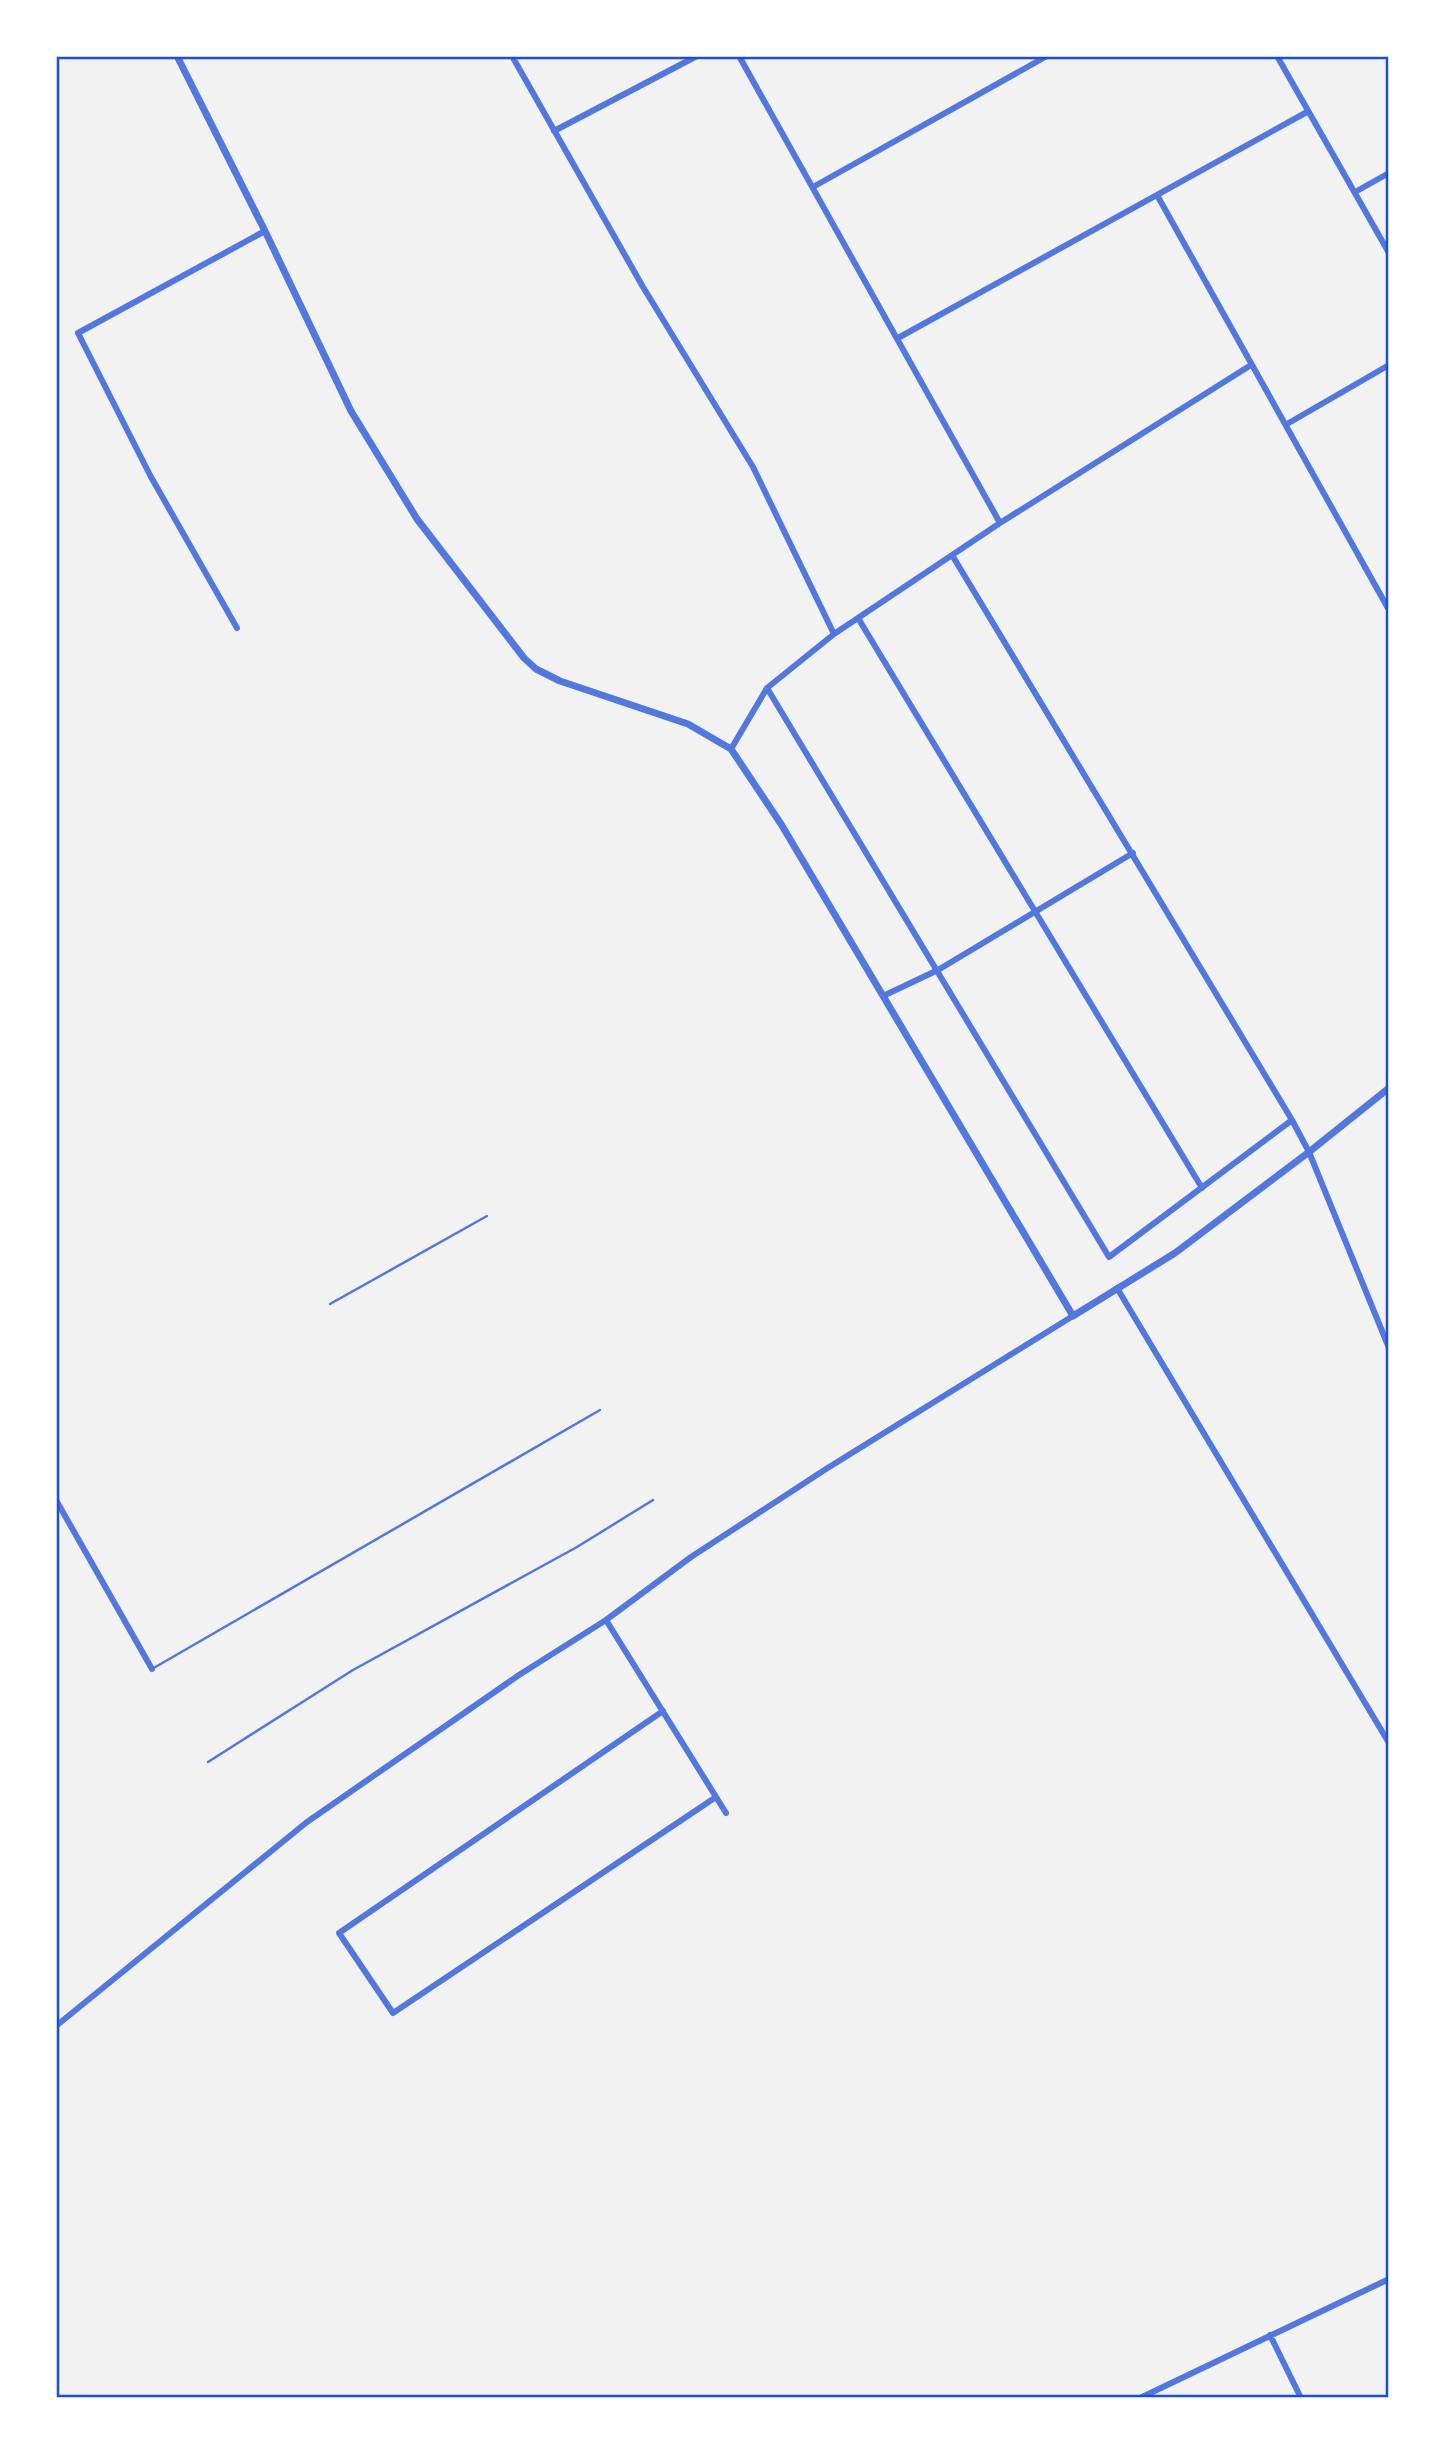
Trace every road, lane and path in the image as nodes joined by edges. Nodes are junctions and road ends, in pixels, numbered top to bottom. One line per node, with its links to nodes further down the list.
1 (177, 56): 13 (street)
2 (512, 56): 8 (street)
3 (697, 56): 8 (street)
4 (739, 56): 10 (street)
5 (1047, 56): 10 (street)
6 (1277, 56): 7 (street)
7 (1307, 112): 11 (street); 12 (street)
8 (554, 131): 24 (street)
9 (1389, 173): 11 (street)
10 (813, 187): 15 (street)
11 (1355, 192): 14 (street)
12 (1157, 195): 15 (street); 16 (street)
13 (265, 231): 23 (street); 26 (street)
14 (1389, 253)
15 (898, 338): 19 (street)
16 (1251, 365): 18 (street); 19 (street)
17 (1389, 365): 18 (street)
18 (1287, 424): 21 (street)
19 (1000, 523): 20 (street)
20 (952, 555): 22 (street); 27 (street)
21 (1389, 610)
22 (858, 618): 24 (street); 28 (street)
23 (237, 628)
24 (834, 634): 25 (street)
25 (767, 688): 26 (street); 29 (street)
26 (730, 749): 30 (street)
27 (1133, 853): 28 (street); 32 (street)
28 (1036, 913): 29 (street); 34 (street)
29 (938, 971): 30 (street); 34 (street)
30 (883, 996): 38 (street)
31 (1389, 1088): 33 (street)
32 (1292, 1120): 33 (street); 34 (street)
33 (1309, 1152): 36 (street); 39 (street)
34 (1202, 1188)
35 (487, 1216): 37 (lane)
36 (1117, 1288): 38 (street); 46 (street)
37 (330, 1304)
38 (1073, 1316): 43 (street)
39 (1389, 1348)
40 (600, 1409): 44 (lane)
41 (56, 1500): 44 (street)
42 (653, 1500): 47 (lane)
43 (606, 1620): 45 (street); 50 (street)
44 (152, 1669)
45 (663, 1711): 48 (street); 48 (street)
46 (1389, 1743)
47 (208, 1762)
48 (716, 1797): 49 (street)
49 (726, 1813)
50 (56, 2026)
51 (1389, 2279): 52 (street)
52 (1270, 2335): 53 (street); 54 (street)
53 (1140, 2398)
54 (1301, 2398)

